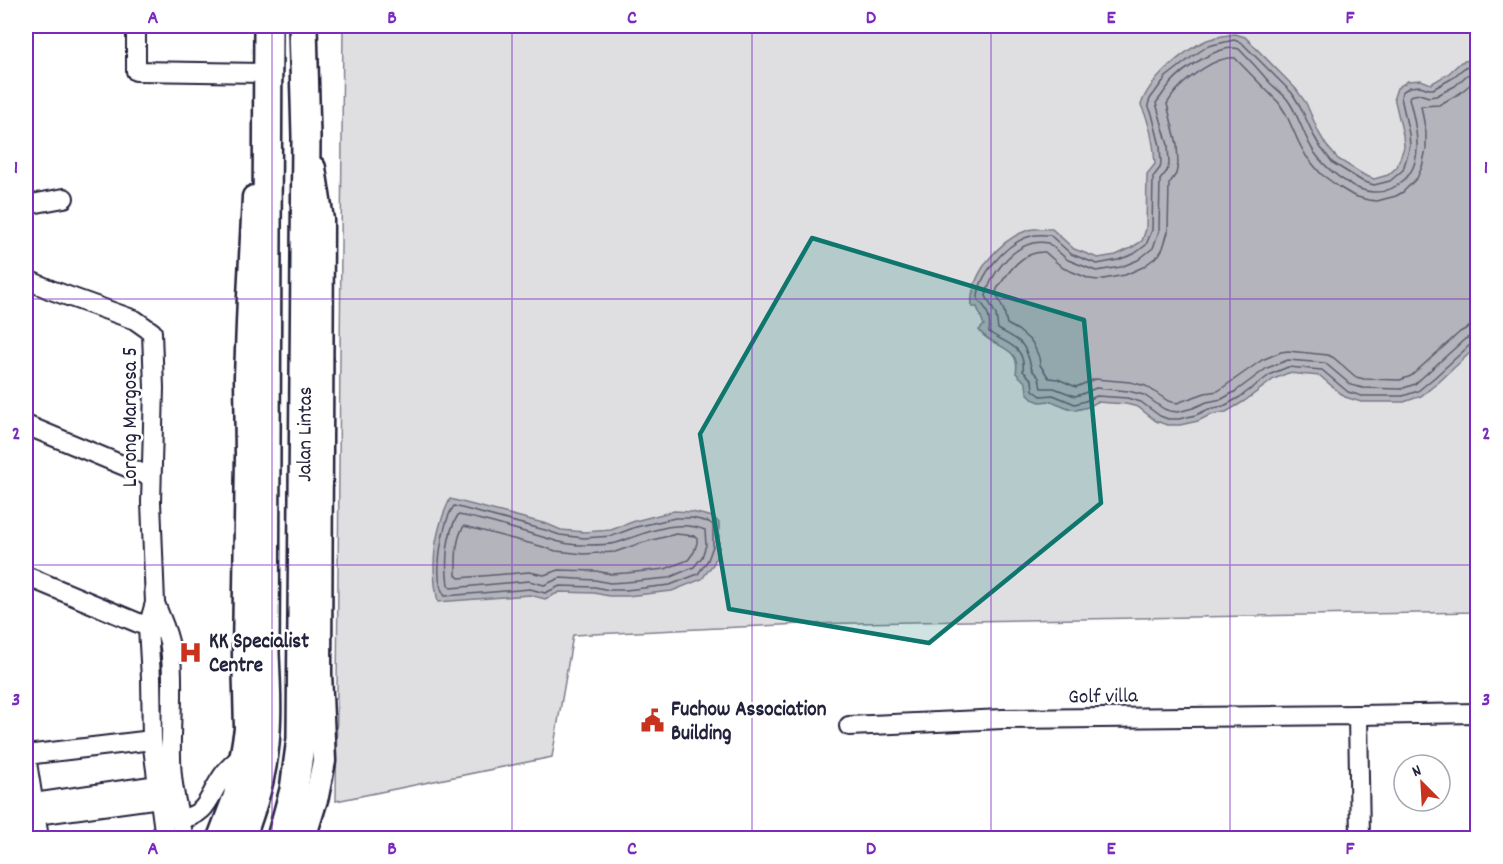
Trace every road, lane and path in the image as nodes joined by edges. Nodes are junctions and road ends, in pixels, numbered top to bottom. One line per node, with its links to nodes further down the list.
1 (136, 26): 4 (street)
2 (268, 26): 4 (highway, Jalan Lintas)
3 (303, 26): 25 (highway, Jalan Lintas)
4 (268, 76): 16 (main road, Jalan Lintas); 21 (highway, Jalan Lintas)
5 (63, 198): 6 (street)
6 (26, 204)
7 (26, 279): 9 (street, Lorong Margosa 5)
8 (26, 425): 9 (street)
9 (151, 477): 11 (street, Lorong Margosa 5)
10 (26, 576): 11 (street)
11 (157, 628): 15 (street, Lorong Margosa 5); 18 (street, Lorong Margosa 5)
12 (1478, 713): 13 (street, Golf villa)
13 (1358, 715): 14 (street, Golf villa); 26 (street)
14 (849, 726)
15 (152, 740): 17 (street); 18 (street, Lorong Margosa 5)
16 (241, 757): 20 (street); 21 (main road, Jalan Lintas)
17 (26, 758): 19 (street)
18 (164, 791): 19 (street); 20 (street); 23 (street)
19 (35, 809): 22 (street)
20 (179, 819): 24 (street)
21 (227, 834)
22 (39, 838)
23 (165, 838)
24 (184, 838)
25 (298, 838)
26 (1360, 838)

